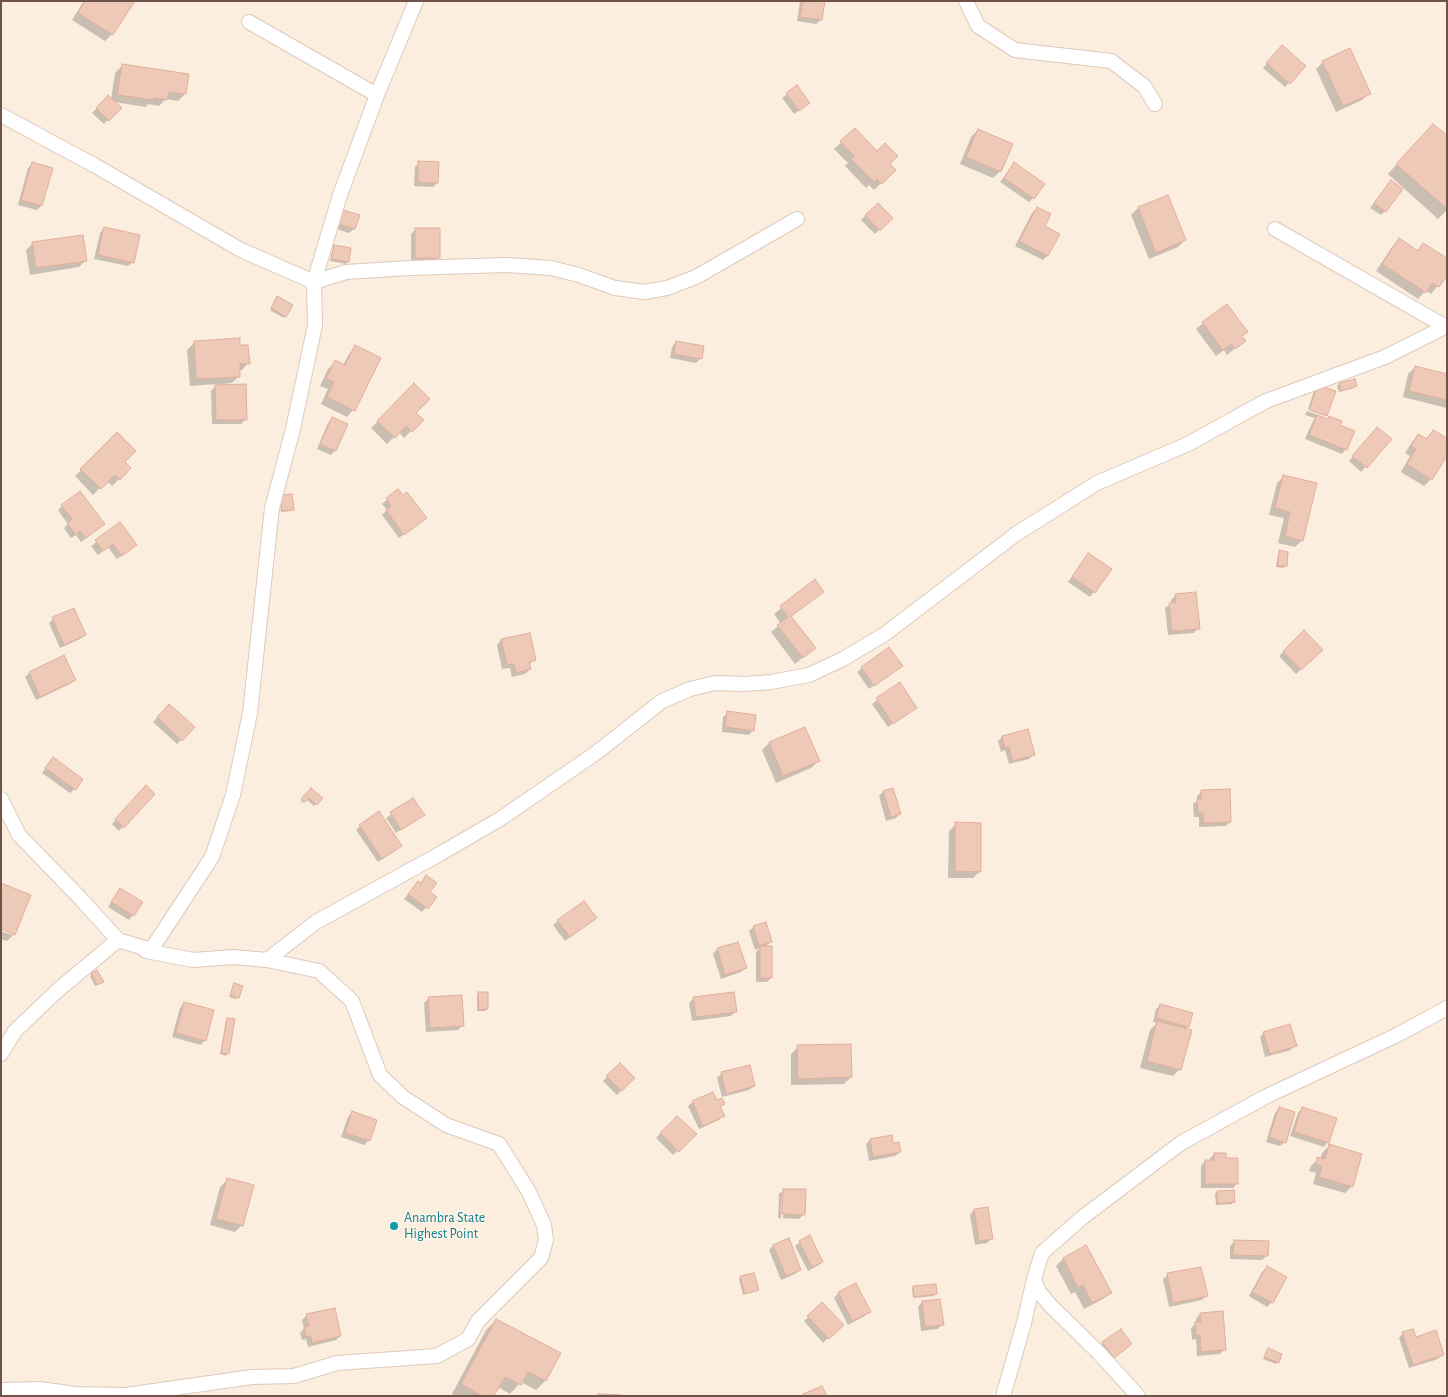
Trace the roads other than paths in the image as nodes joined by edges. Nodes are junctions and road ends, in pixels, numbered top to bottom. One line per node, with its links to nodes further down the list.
1 (416, 1): 4 (street)
2 (966, 1): 5 (street)
3 (249, 22): 4 (street)
4 (377, 96): 9 (street)
5 (1155, 104)
6 (1, 116): 9 (street)
7 (797, 218): 9 (street)
8 (1275, 229): 10 (street)
9 (314, 282): 13 (street)
10 (1446, 327): 14 (street)
11 (1, 798): 12 (street)
12 (118, 940): 13 (street); 16 (street)
13 (150, 950): 14 (street)
14 (267, 960): 18 (street)
15 (1447, 1008): 17 (street)
16 (1, 1054)
17 (1034, 1280): 19 (street); 20 (street)
18 (1, 1390)
19 (1003, 1396)
20 (1138, 1396)

